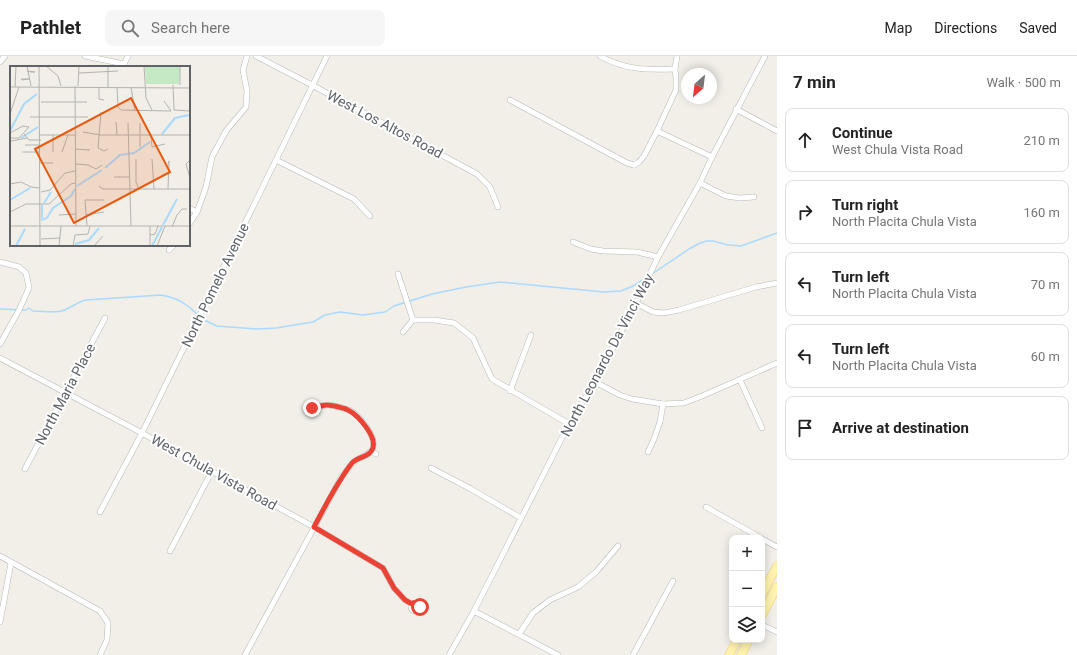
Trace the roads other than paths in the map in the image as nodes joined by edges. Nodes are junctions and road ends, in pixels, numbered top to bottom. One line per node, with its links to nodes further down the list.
1 (5, 56): 10 (street)
2 (85, 56): 11 (street)
3 (128, 56): 11 (street)
4 (247, 56): 24 (street)
5 (256, 56): 13 (street, West Los Altos Road)
6 (327, 56): 13 (street, North Pomelo Avenue)
7 (600, 56): 12 (street)
8 (677, 56): 12 (street)
9 (765, 56): 15 (street, North Leonardo Da Vinci Way)
10 (0, 62)
11 (123, 66)
12 (675, 69): 16 (street)
13 (312, 85): 19 (street, North Pomelo Avenue); 22 (street, West Los Altos Road)
14 (510, 100): 16 (street)
15 (736, 109): 17 (street); 18 (street, North Leonardo Da Vinci Way)
16 (657, 130): 18 (street)
17 (777, 131)
18 (712, 157): 20 (street, North Leonardo Da Vinci Way)
19 (276, 160): 25 (street); 50 (street, North Pomelo Avenue)
20 (700, 183): 21 (street); 30 (street, North Leonardo Da Vinci Way)
21 (754, 197)
22 (498, 208)
23 (190, 209): 24 (street)
24 (196, 212): 26 (street)
25 (370, 216)
26 (190, 222)
27 (573, 242): 30 (street)
28 (173, 246): 29 (street)
29 (169, 250)
30 (658, 257): 34 (street, North Leonardo Da Vinci Way)
31 (0, 262): 39 (street)
32 (398, 274): 36 (street)
33 (777, 283): 34 (street)
34 (636, 303): 43 (street, North Leonardo Da Vinci Way)
35 (105, 318): 45 (street, North Maria Place)
36 (413, 320): 37 (street); 44 (street)
37 (403, 332)
38 (531, 335): 44 (street)
39 (0, 344)
40 (0, 358): 45 (street, West Chula Vista Road)
41 (777, 364): 42 (street)
42 (740, 380): 46 (street); 49 (street)
43 (595, 382): 46 (street); 48 (street, North Leonardo Da Vinci Way)
44 (510, 391): 48 (street)
45 (65, 393): 50 (street, West Chula Vista Road); 55 (street, North Maria Place)
46 (662, 404): 52 (street)
47 (312, 408): 51 (street)
48 (569, 424): 59 (street, North Leonardo Da Vinci Way)
49 (762, 428)
50 (142, 433): 56 (street, West Chula Vista Road); 58 (street, North Pomelo Avenue)
51 (371, 451): 53 (street); 60 (street)
52 (648, 452)
53 (376, 454)
54 (431, 468): 59 (street)
55 (25, 469)
56 (212, 471): 60 (street, West Chula Vista Road); 65 (street)
57 (706, 507): 61 (street)
58 (100, 512)
59 (521, 518): 74 (street, North Leonardo Da Vinci Way)
60 (314, 527): 72 (street, West Chula Vista Road); 82 (street)
61 (757, 535)
62 (765, 540): 64 (street)
63 (618, 546): 78 (street)
64 (777, 547)
65 (170, 551)
66 (0, 556): 67 (street)
67 (11, 563): 75 (street); 81 (street)
68 (777, 566): 71 (main road)
69 (673, 581): 85 (street)
70 (777, 587): 73 (main road)
71 (765, 588)
72 (412, 604)
73 (765, 609)
74 (474, 610): 78 (street); 83 (street, North Leonardo Da Vinci Way)
75 (0, 622)
76 (765, 626): 77 (street)
77 (777, 632)
78 (520, 634): 84 (street)
79 (735, 643): 86 (main road)
80 (747, 643): 87 (main road)
81 (100, 655)
82 (245, 655)
83 (449, 655)
84 (558, 655)
85 (633, 655)
86 (729, 655)
87 (741, 655)

